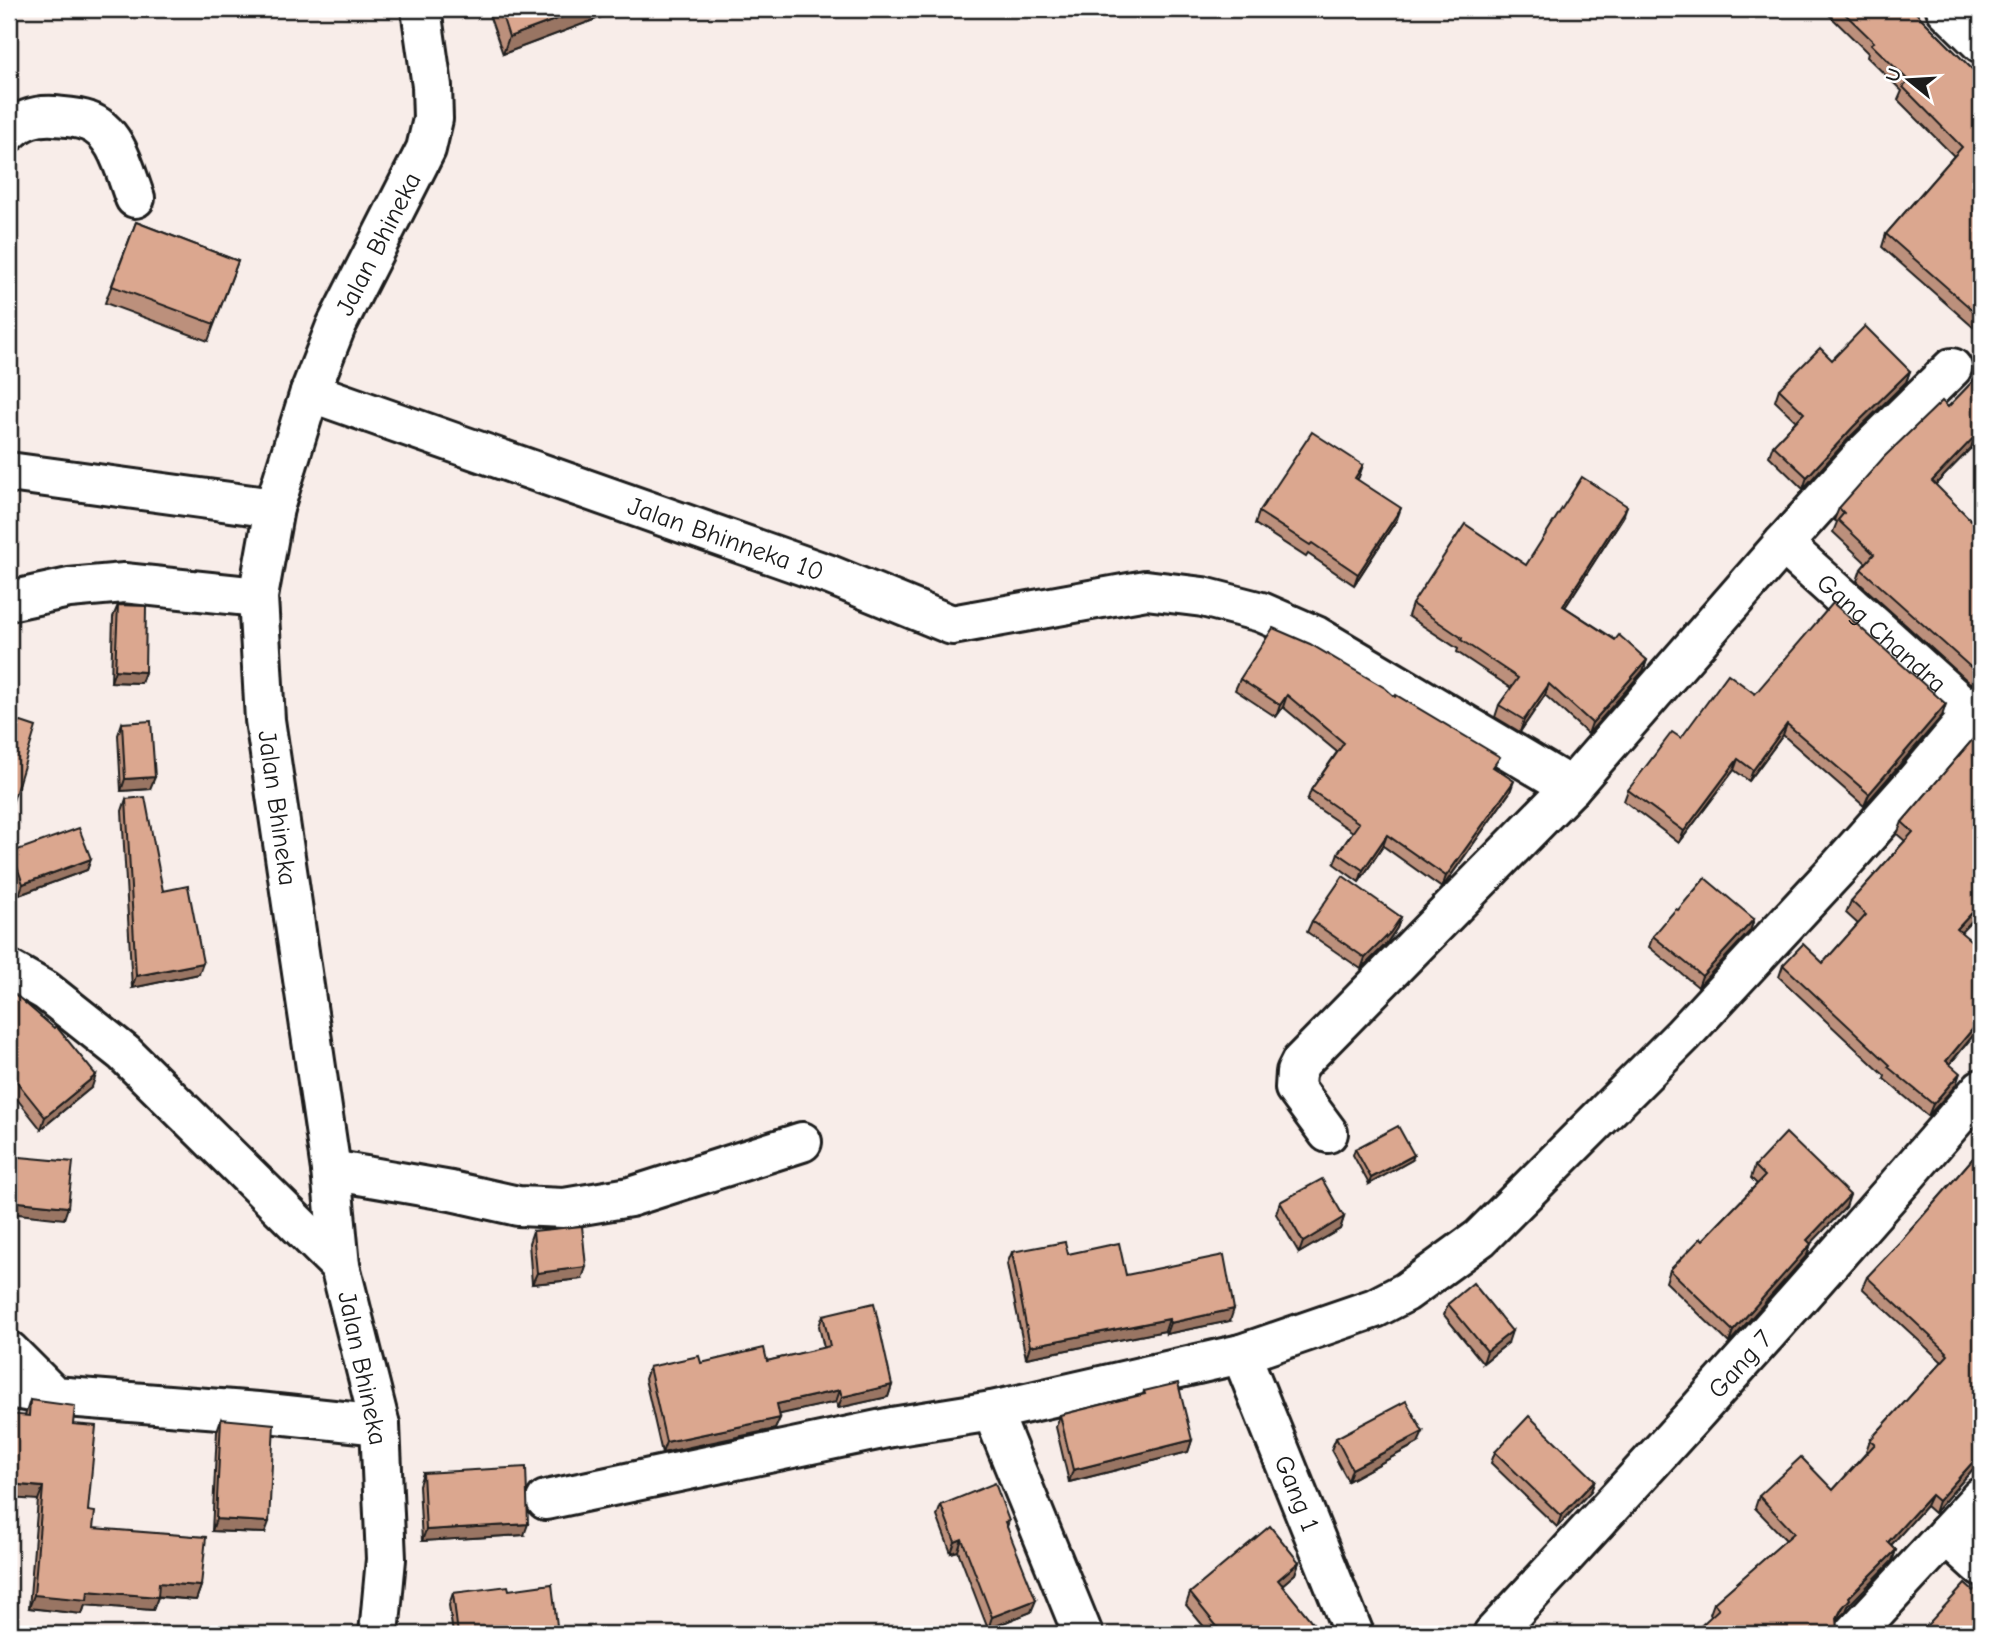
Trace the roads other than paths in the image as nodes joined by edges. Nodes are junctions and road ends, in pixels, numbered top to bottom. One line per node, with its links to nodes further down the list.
1 (421, 9): 7 (street, Jalan Bhineka)
2 (1946, 9): 3 (street)
3 (1981, 43)
4 (9, 132): 5 (street)
5 (135, 198)
6 (1952, 368): 10 (street)
7 (310, 392): 9 (street, Jalan Bhineka); 14 (street, Jalan Bhinneka 10)
8 (9, 472): 9 (street)
9 (274, 508): 11 (street, Jalan Bhineka)
10 (1783, 544): 13 (street, Gang Chandra); 14 (street)
11 (258, 597): 12 (street); 19 (street, Jalan Bhineka)
12 (9, 601)
13 (1978, 713): 22 (street)
14 (1571, 787): 17 (street)
15 (9, 970): 20 (street)
16 (1981, 1089): 34 (street, Gang 7)
17 (1328, 1133)
18 (802, 1142): 19 (street)
19 (331, 1170): 20 (street, Jalan Bhineka)
20 (340, 1266): 26 (street, Jalan Bhineka)
21 (9, 1351): 24 (street)
22 (1241, 1354): 25 (street); 33 (street, Gang 1)
23 (9, 1388): 24 (street)
24 (54, 1396): 26 (street)
25 (992, 1411): 28 (street); 32 (street)
26 (380, 1425): 31 (street, Jalan Bhineka)
27 (1981, 1497): 29 (street)
28 (546, 1500)
29 (1946, 1535): 30 (street); 35 (street)
30 (1981, 1567)
31 (379, 1634)
32 (1083, 1634)
33 (1354, 1634)
34 (1493, 1634)
35 (1854, 1634)

